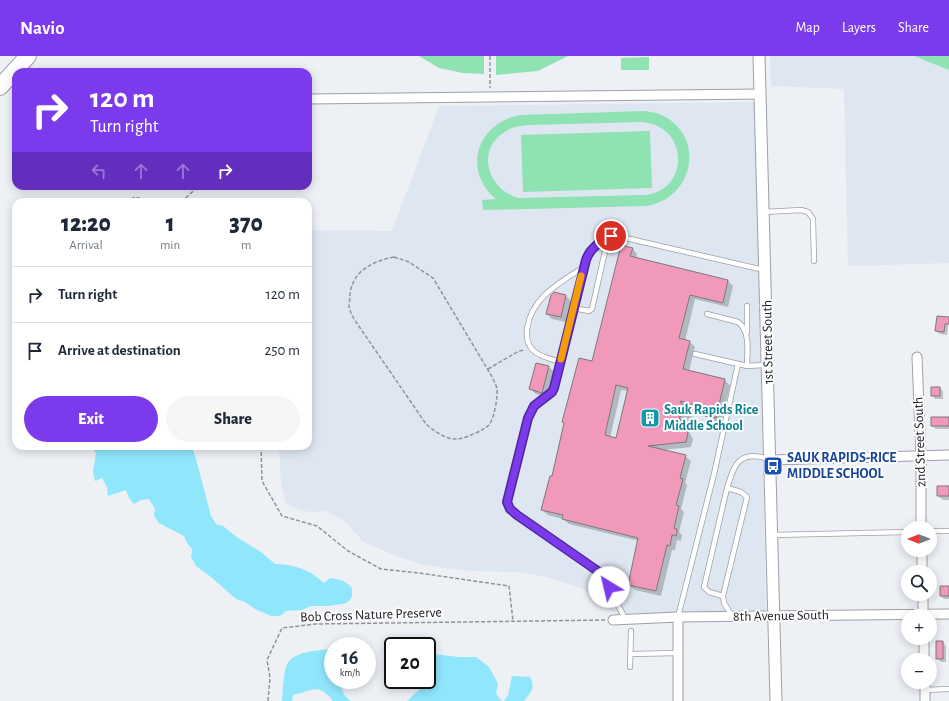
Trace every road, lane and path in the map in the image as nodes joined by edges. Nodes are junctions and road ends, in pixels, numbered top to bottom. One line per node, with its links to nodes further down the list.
1 (28, 56): 4 (highway)
2 (490, 56): 8 (path)
3 (759, 56): 7 (street, 1st Street South)
4 (17, 68)
5 (12, 74): 6 (highway)
6 (0, 87)
7 (760, 94): 8 (street); 12 (street, 1st Street South)
8 (490, 97): 9 (street)
9 (312, 99)
10 (194, 190): 11 (path)
11 (186, 198)
12 (764, 212): 14 (lane); 16 (street, 1st Street South)
13 (608, 238): 15 (lane); 16 (lane); 18 (lane)
14 (814, 261)
15 (584, 267): 18 (lane); 21 (lane)
16 (766, 271): 26 (street, 1st Street South)
17 (747, 306): 20 (lane)
18 (573, 308): 24 (lane)
19 (707, 314): 20 (lane)
20 (747, 334): 27 (lane)
21 (531, 348): 24 (lane); 28 (path)
22 (695, 354): 25 (lane)
23 (917, 357): 31 (street, 2nd Street South)
24 (560, 362): 47 (lane)
25 (738, 364): 27 (lane); 43 (lane)
26 (768, 365): 27 (lane); 32 (street, 1st Street South)
27 (747, 366)
28 (488, 369): 28 (path)
29 (261, 450): 48 (path)
30 (949, 455): 31 (street)
31 (921, 456): 32 (street); 34 (street, 2nd Street South)
32 (770, 460): 33 (lane); 38 (street, 1st Street South)
33 (727, 488): 39 (lane); 39 (lane)
34 (921, 521)
35 (937, 531): 36 (lane)
36 (949, 531)
37 (901, 532): 38 (lane)
38 (772, 534): 45 (street, 1st Street South)
39 (723, 596): 44 (lane)
40 (937, 614): 41 (street, 8th Avenue South)
41 (949, 614)
42 (901, 615): 45 (street, 8th Avenue South)
43 (678, 617): 44 (street, 8th Avenue South); 47 (street, 8th Avenue South); 50 (street)
44 (733, 617): 45 (street, 8th Avenue South)
45 (775, 617): 58 (street, 1st Street South)
46 (613, 620): 47 (street, 8th Avenue South); 48 (path, Bob Cross Nature Preserve)
47 (626, 620)
48 (513, 621): 56 (path, Bob Cross Nature Preserve)
49 (631, 631): 51 (lane)
50 (678, 653): 51 (lane); 57 (street)
51 (631, 654): 52 (lane)
52 (630, 668)
53 (937, 688): 55 (lane)
54 (925, 689): 59 (street)
55 (949, 689)
56 (268, 701)
57 (678, 701)
58 (776, 701)
59 (925, 701)

